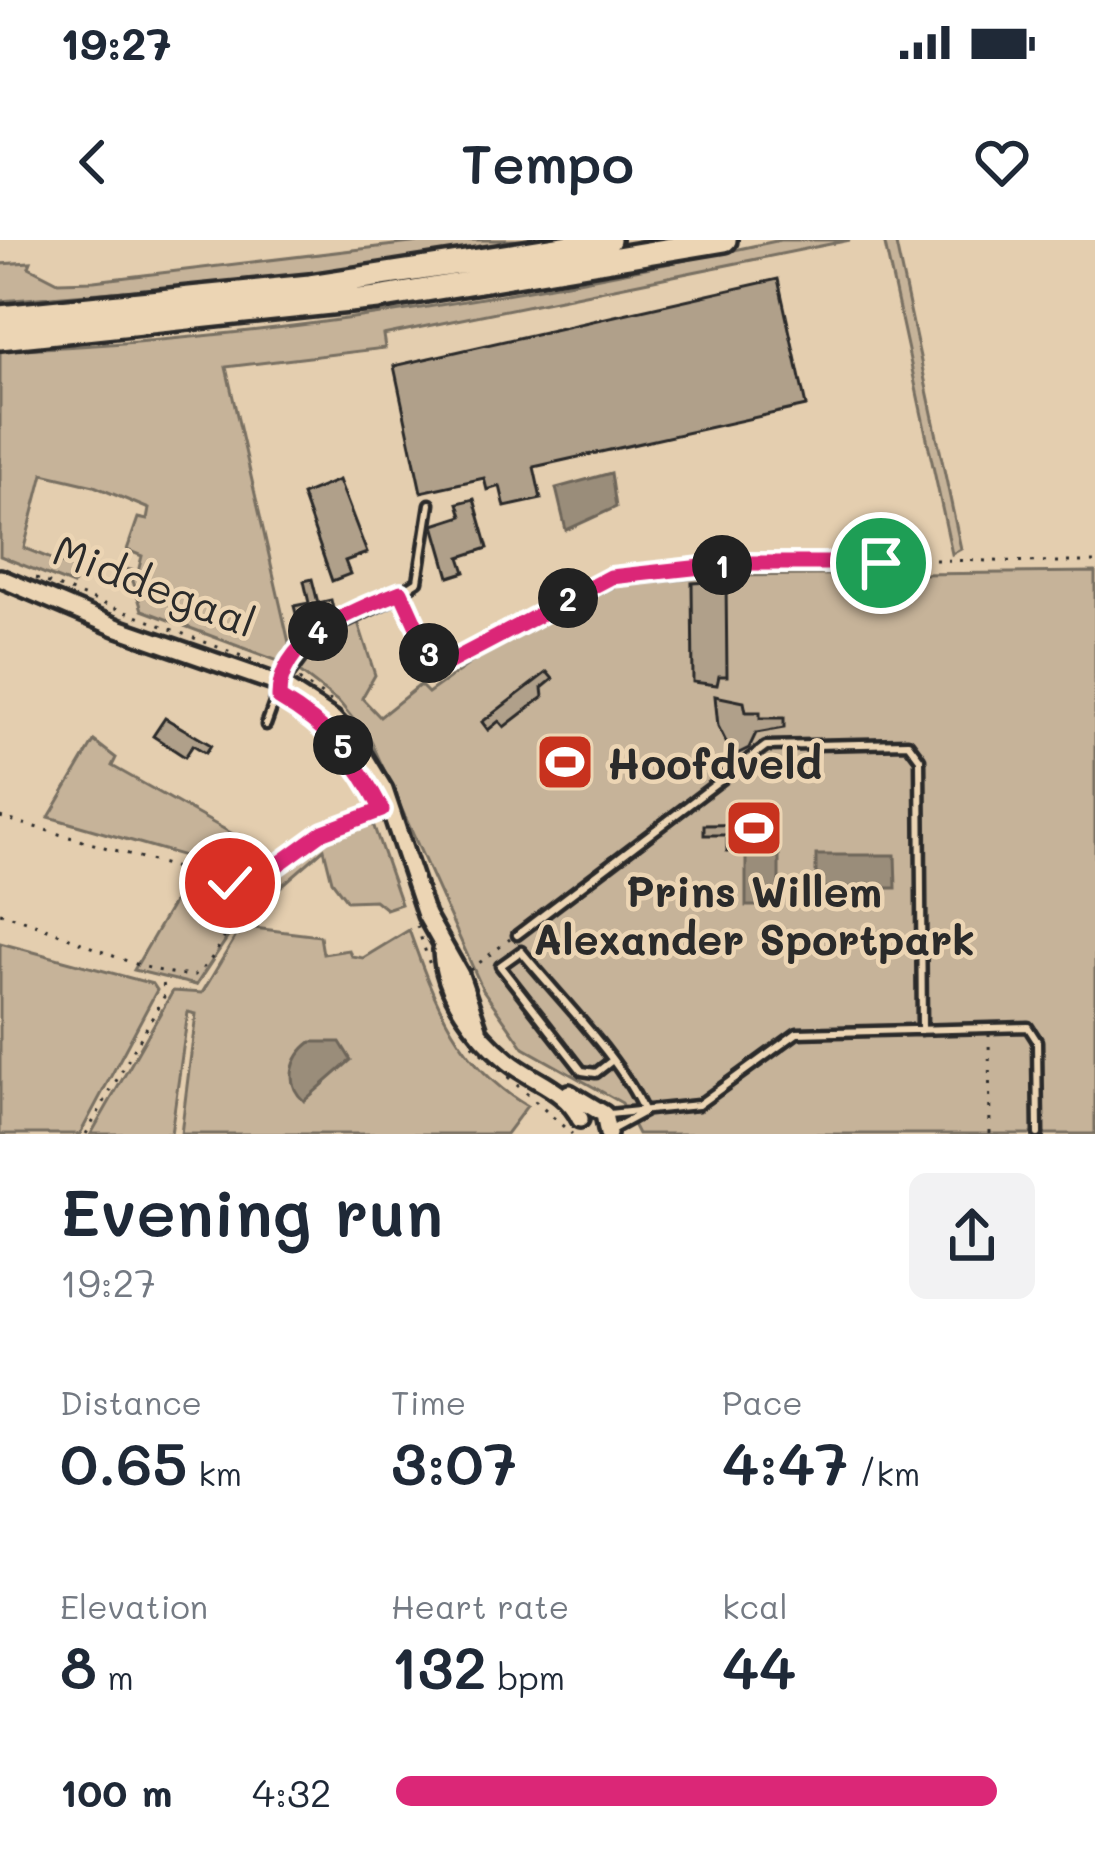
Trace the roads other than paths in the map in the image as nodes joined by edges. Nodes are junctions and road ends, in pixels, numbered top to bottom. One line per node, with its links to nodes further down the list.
1 (609, 240): 3 (highway)
2 (725, 240): 4 (highway)
3 (0, 316)
4 (0, 338)
5 (430, 504): 7 (lane)
6 (0, 578): 8 (street, Middegaal)
7 (401, 592): 8 (street, Middegaal)
8 (282, 679): 9 (lane); 11 (street, Middegaal)
9 (266, 724)
10 (517, 935): 13 (lane)
11 (442, 947): 12 (street, Middegaal); 12 (street, Middegaal)
12 (478, 1028): 16 (street, Middegaal)
13 (922, 1030): 15 (lane); 17 (lane)
14 (610, 1062): 14 (lane); 15 (lane)
15 (644, 1112): 16 (lane); 16 (lane)
16 (596, 1124)
17 (1038, 1134)

